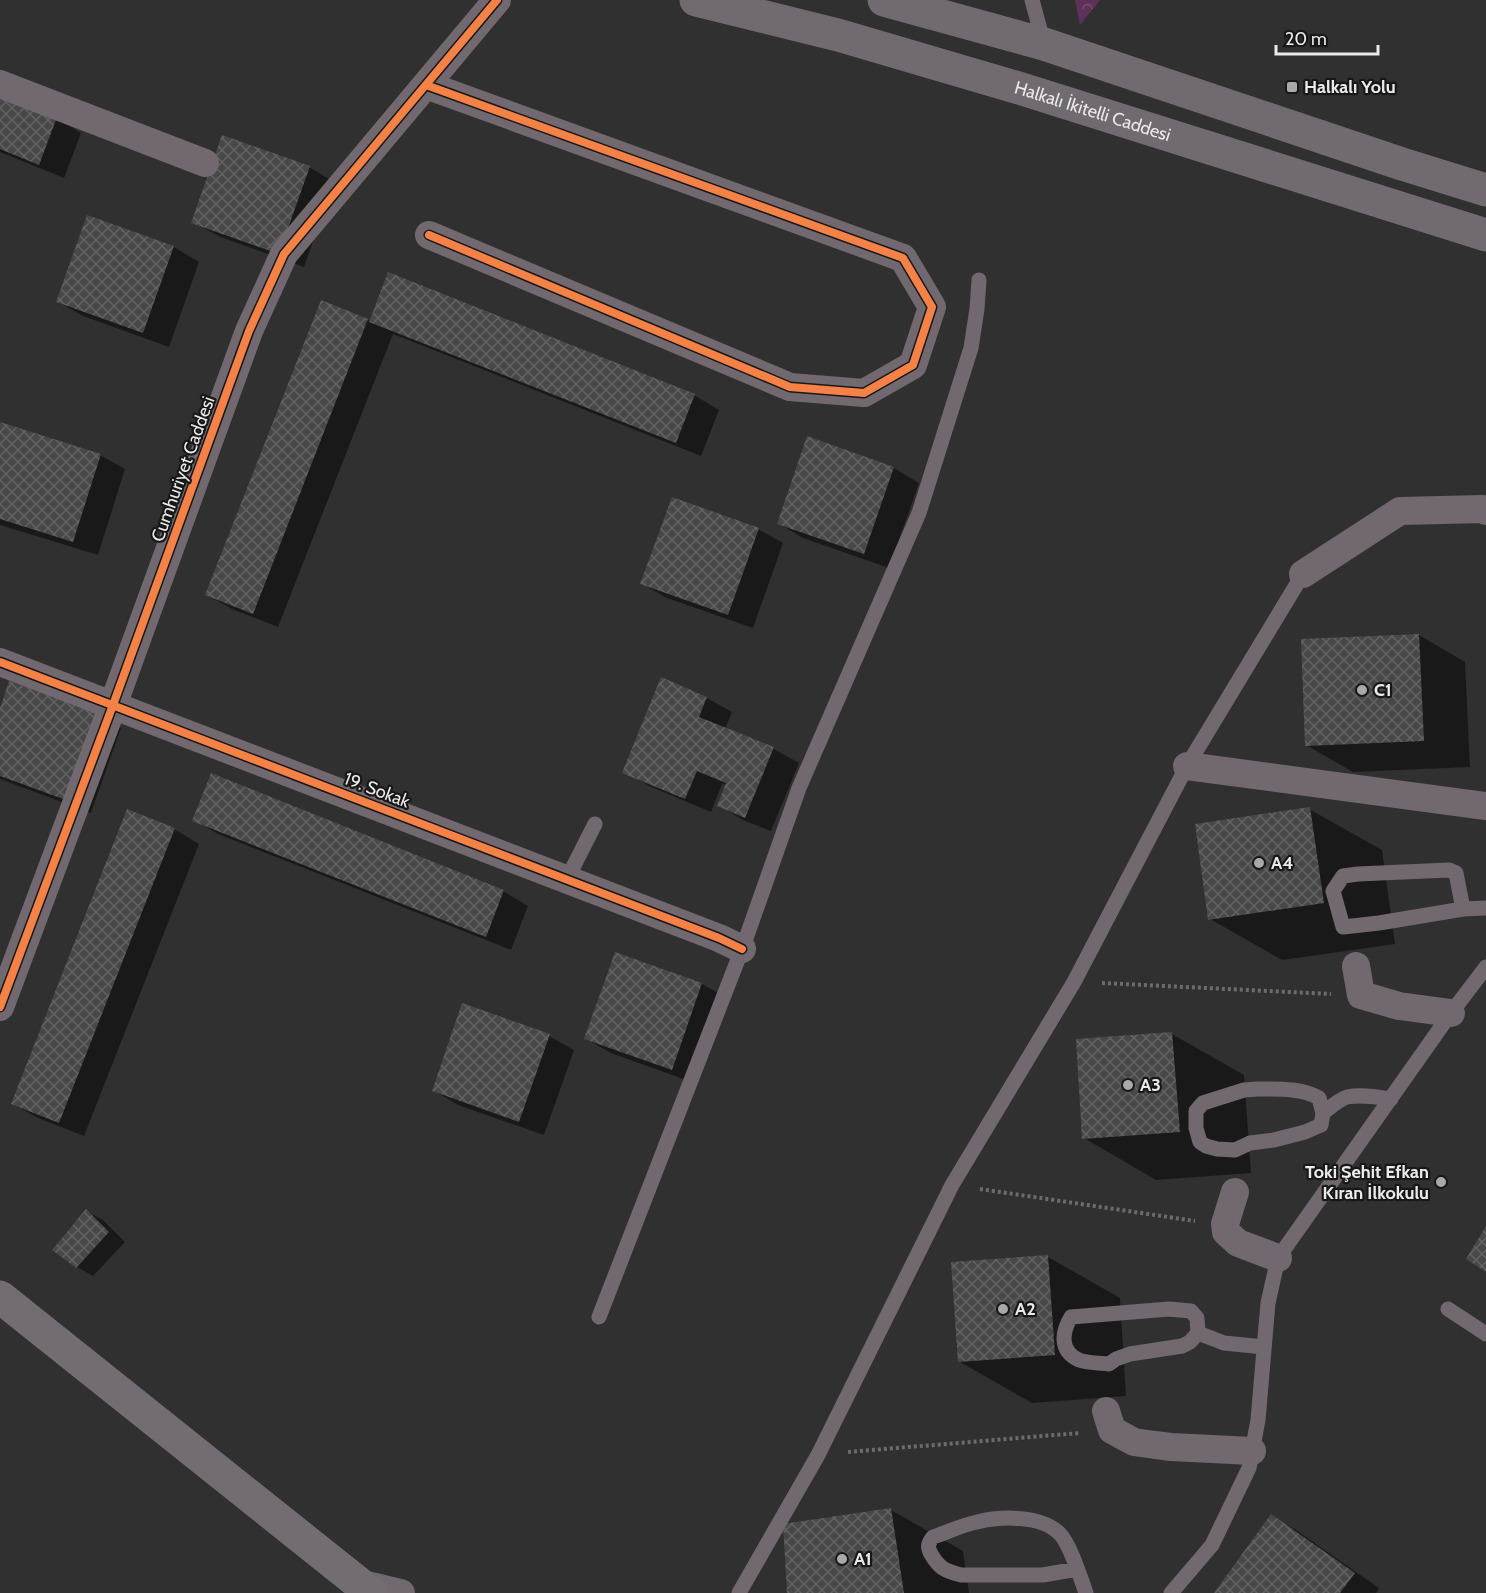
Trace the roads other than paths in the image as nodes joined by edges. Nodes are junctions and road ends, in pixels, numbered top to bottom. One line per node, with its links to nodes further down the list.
1 (497, 0): 7 (street, Cumhuriyet Caddesi)
2 (696, 0): 11 (main road, Halkalı İkitelli Caddesi)
3 (884, 0): 5 (main road)
4 (1032, 0): 5 (lane)
5 (1044, 44): 9 (main road)
6 (0, 84): 8 (street)
7 (426, 85): 10 (street); 16 (street, Cumhuriyet Caddesi)
8 (205, 163)
9 (1486, 190)
10 (429, 235)
11 (1486, 235)
12 (979, 280): 23 (lane)
13 (1486, 511): 14 (street)
14 (1303, 574): 17 (lane)
15 (0, 662): 16 (street, 19. Sokak)
16 (112, 705): 20 (street, 19. Sokak); 26 (street, Cumhuriyet Caddesi)
17 (1187, 766): 18 (street); 43 (lane)
18 (1486, 806)
19 (595, 824): 20 (lane)
20 (567, 879): 23 (street, 19. Sokak)
21 (1486, 908): 22 (lane)
22 (1463, 909): 22 (lane)
23 (742, 949): 34 (lane)
24 (1356, 966): 27 (street)
25 (1486, 967): 27 (lane)
26 (0, 1007)
27 (1451, 1013): 28 (lane)
28 (1391, 1099): 29 (lane); 31 (lane)
29 (1323, 1113): 29 (lane)
30 (1235, 1191): 31 (street)
31 (1278, 1258): 37 (lane)
32 (0, 1297): 41 (street)
33 (1448, 1309): 36 (lane)
34 (599, 1317)
35 (1198, 1333): 35 (lane); 37 (lane)
36 (1486, 1335)
37 (1264, 1347): 39 (lane)
38 (1109, 1420): 39 (street)
39 (1252, 1451): 45 (lane)
40 (1077, 1569): 40 (lane); 44 (lane)
41 (365, 1588): 42 (street)
42 (401, 1593)
43 (739, 1593)
44 (1086, 1593)
45 (1171, 1593)

